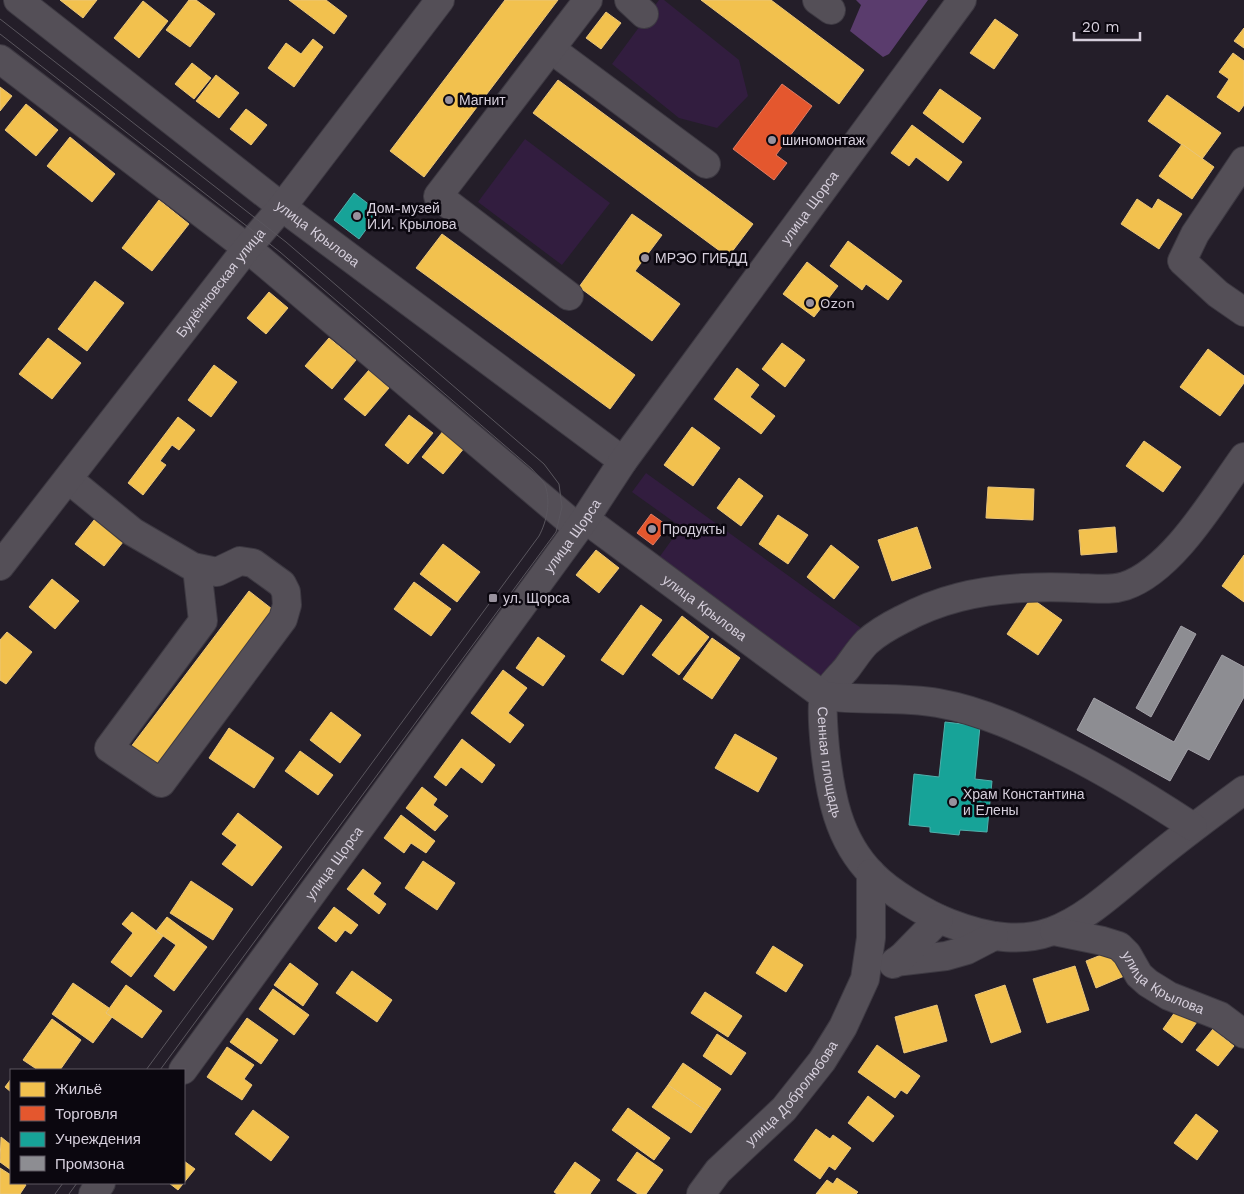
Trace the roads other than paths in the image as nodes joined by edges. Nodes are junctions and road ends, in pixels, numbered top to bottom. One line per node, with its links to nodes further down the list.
1 (18, 0): 9 (street, улица Крылова)
2 (440, 0): 9 (street, Будённовская улица)
3 (588, 0): 5 (street)
4 (962, 0): 14 (street, улица Щорса)
5 (551, 49): 8 (street); 11 (street)
6 (0, 59): 10 (street, улица Крылова)
7 (1244, 161): 12 (street)
8 (706, 164)
9 (282, 207): 10 (street, Будённовская улица); 14 (street, улица Крылова)
10 (247, 248): 15 (street, Будённовская улица); 16 (street, улица Крылова)
11 (569, 296)
12 (1244, 312)
13 (1244, 457): 19 (street, Сенная площадь)
14 (623, 461): 16 (street, улица Щорса)
15 (68, 479): 17 (street, Будённовская улица); 18 (street)
16 (582, 524): 19 (street, улица Крылова); 29 (street, улица Щорса)
17 (0, 566)
18 (197, 568): 18 (street)
19 (824, 696): 21 (street); 22 (street, Сенная площадь)
20 (1244, 790): 21 (street, Сенная площадь)
21 (1194, 827): 24 (street, Сенная площадь)
22 (871, 873): 23 (street, Сенная площадь); 27 (street)
23 (939, 919): 25 (street, Сенная площадь); 26 (street)
24 (1054, 931): 25 (street, Сенная площадь); 28 (street, улица Крылова)
25 (994, 936): 26 (street)
26 (895, 962): 27 (street)
27 (865, 979): 30 (street, улица Добролюбова)
28 (1244, 1034)
29 (184, 1069)
30 (701, 1194)

